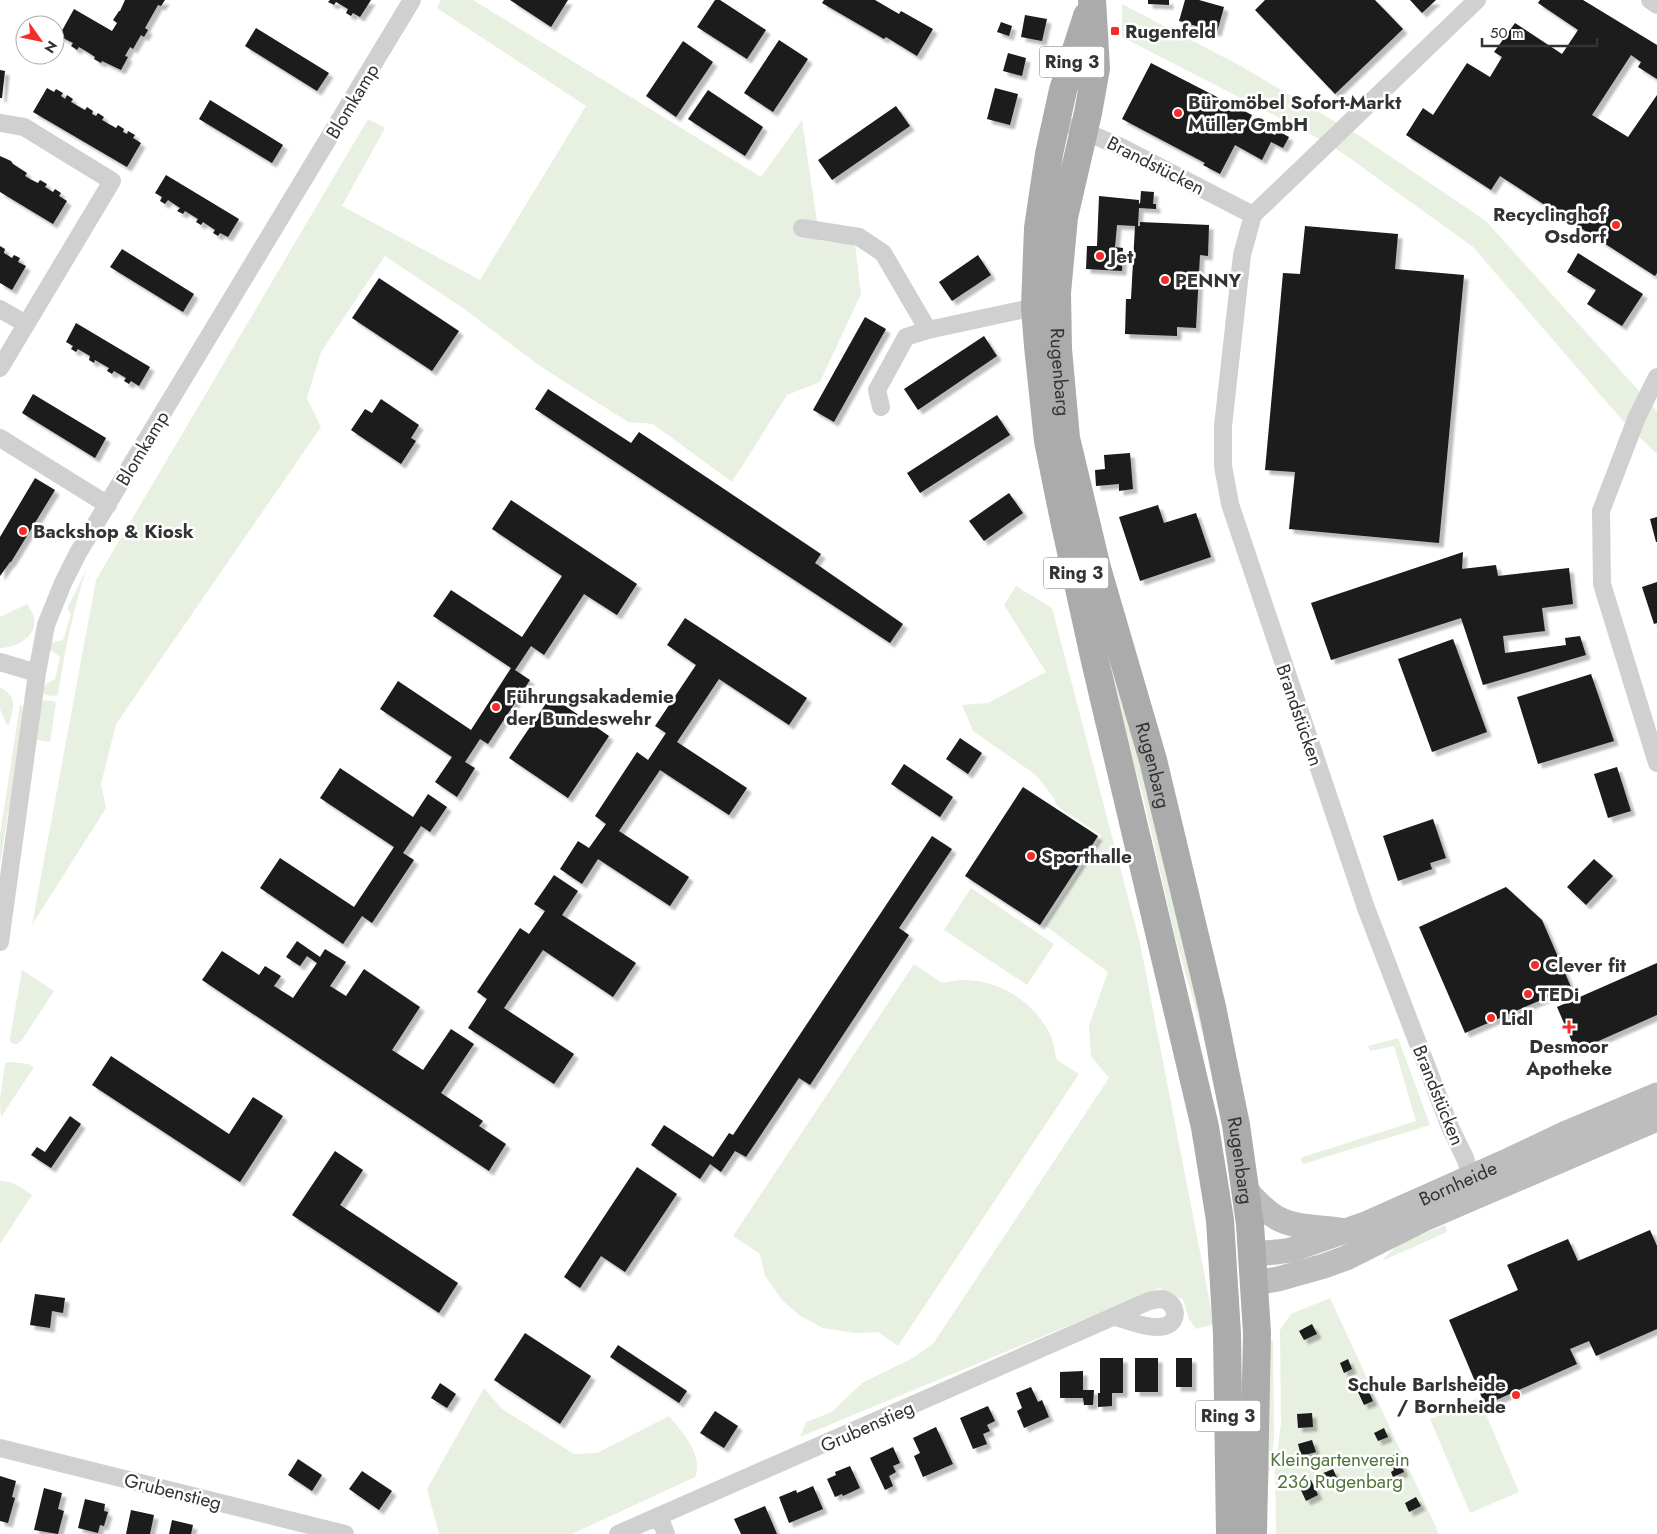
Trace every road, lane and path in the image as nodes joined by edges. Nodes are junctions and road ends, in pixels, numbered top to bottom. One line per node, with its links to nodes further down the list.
1 (412, 0): 19 (street, Blomkamp)
2 (1476, 0): 9 (street)
3 (1650, 0): 5 (street)
4 (1092, 1): 6 (main road, Rugenbarg / Ring 3); 8 (main road, Rugenbarg / Ring 3)
5 (1657, 4)
6 (1056, 122): 8 (street, Brandstücken); 11 (main road, Rugenbarg / Ring 3)
7 (0, 123): 13 (street)
8 (1084, 130): 9 (street, Brandstücken); 27 (main road, Rugenbarg / Ring 3)
9 (1253, 215): 26 (street, Brandstücken)
10 (802, 228): 14 (street)
11 (1035, 307): 14 (street, Rugenbarg); 28 (main road, Rugenbarg / Ring 3)
12 (0, 309): 13 (street)
13 (26, 324): 15 (street)
14 (928, 330): 17 (street, Rugenbarg)
15 (0, 368)
16 (1657, 377): 22 (street)
17 (881, 407)
18 (0, 438): 19 (street)
19 (108, 505): 21 (street, Blomkamp)
20 (0, 662): 21 (street)
21 (37, 673): 23 (street, Blomkamp)
22 (1657, 763)
23 (0, 942)
24 (1657, 1095): 26 (street, Bornheide)
25 (1657, 1119): 26 (street, Bornheide)
26 (1474, 1187): 29 (street, Bornheide); 30 (street, Bornheide)
27 (1245, 1189): 29 (street); 30 (main road, Rugenbarg / Ring 3)
28 (1220, 1220): 30 (main road); 31 (main road, Rugenbarg / Ring 3)
29 (1345, 1231): 30 (street, Bornheide)
30 (1248, 1269): 31 (main road); 39 (main road, Rugenbarg / Ring 3)
31 (1226, 1297): 38 (main road, Rugenbarg / Ring 3)
32 (1116, 1317): 34 (street, Grubenstieg)
33 (0, 1448): 35 (street, Grubenstieg)
34 (659, 1516): 36 (street, Grubenstieg); 37 (street)
35 (345, 1534)
36 (618, 1534)
37 (666, 1534)
38 (1230, 1534)
39 (1253, 1534)

